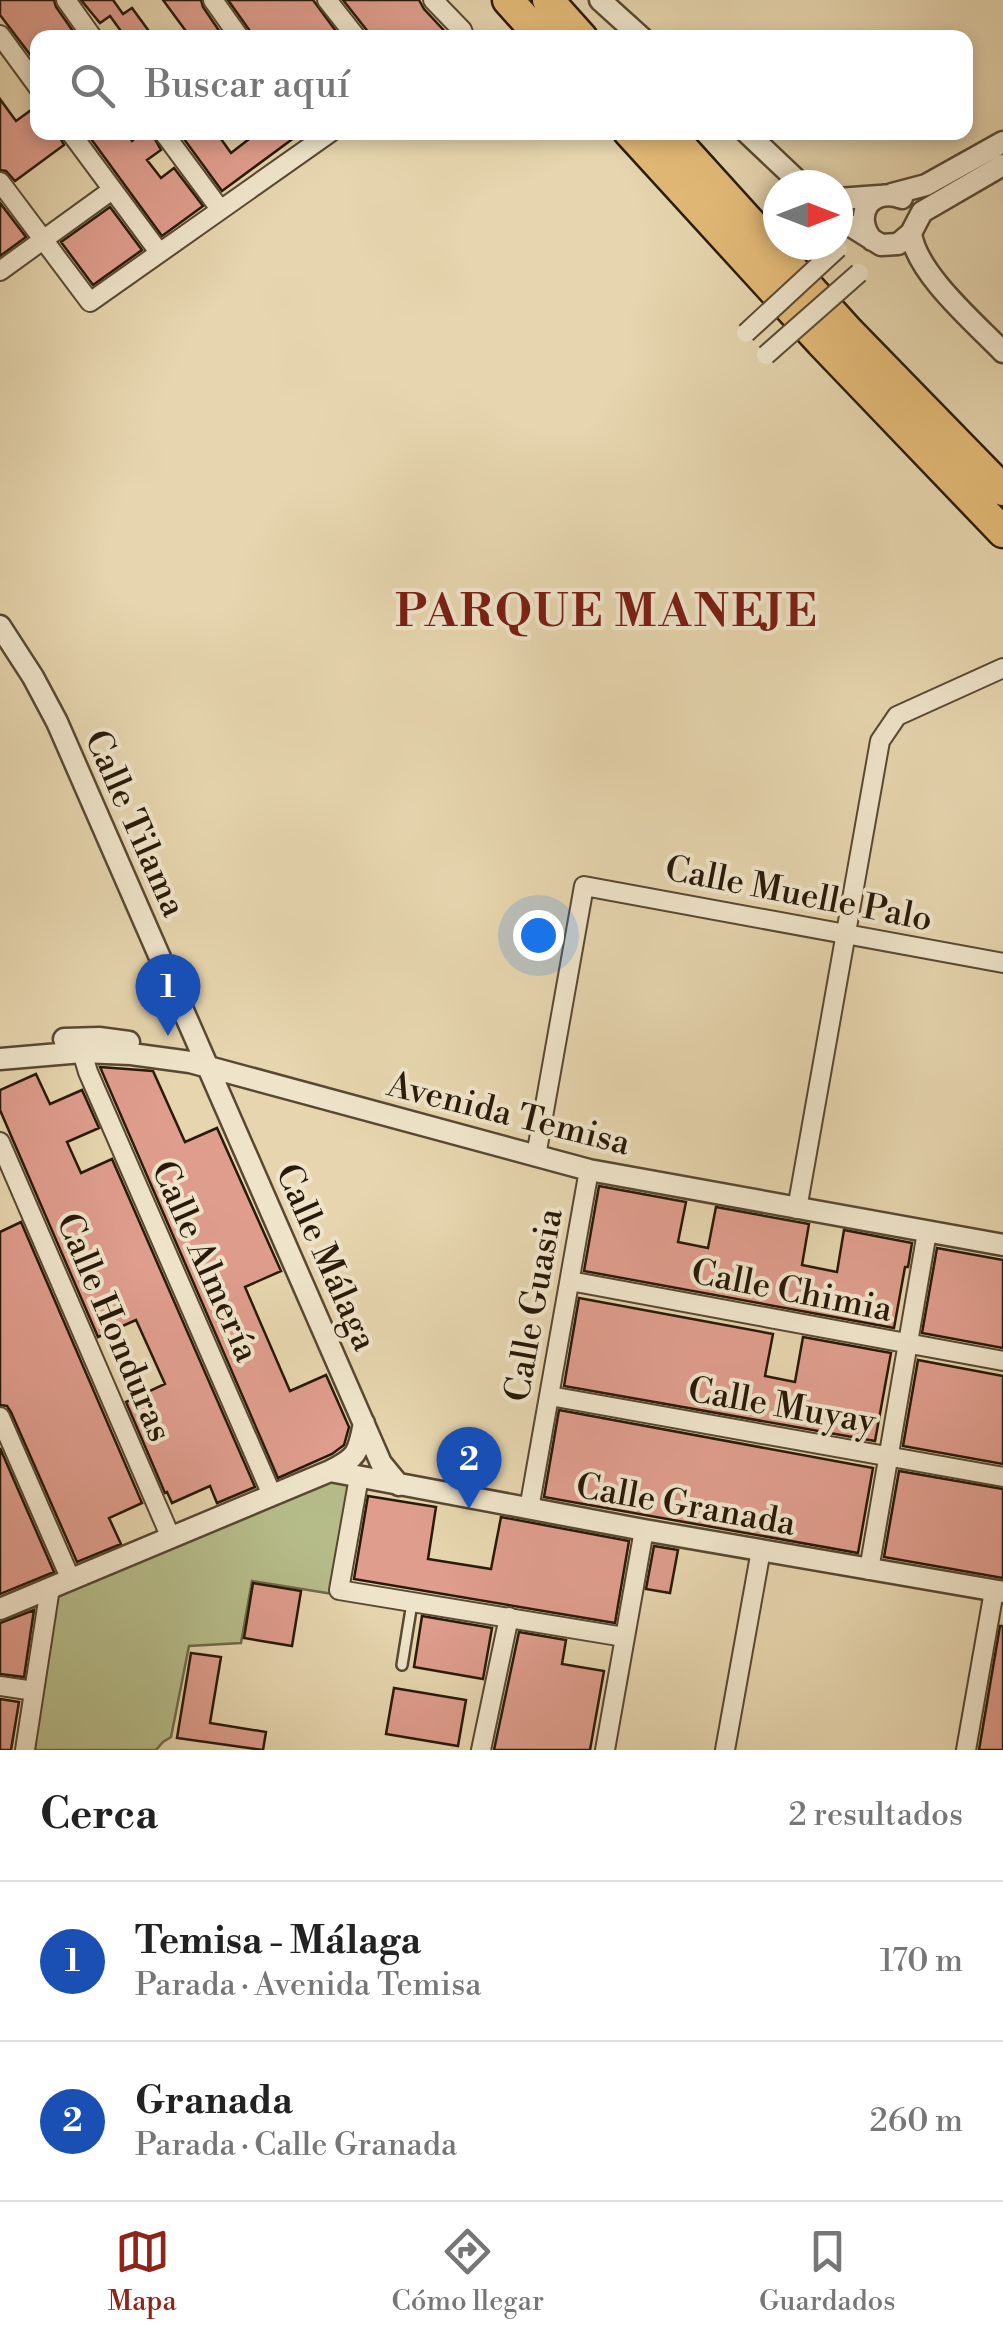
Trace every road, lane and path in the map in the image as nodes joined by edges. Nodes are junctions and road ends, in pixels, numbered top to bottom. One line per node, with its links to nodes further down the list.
1 (66, 0): 8 (street)
2 (212, 0): 9 (street)
3 (326, 0): 10 (street)
4 (433, 0): 11 (street)
5 (508, 0): 12 (highway)
6 (548, 0): 13 (highway)
7 (600, 0): 14 (street)
8 (87, 30)
9 (234, 30)
10 (350, 30)
11 (462, 30)
12 (535, 30)
13 (575, 30)
14 (633, 30)
15 (0, 35): 16 (street)
16 (30, 76)
17 (76, 140): 27 (street)
18 (169, 140): 30 (street)
19 (313, 140): 30 (street)
20 (636, 140): 44 (highway)
21 (675, 140): 43 (highway)
22 (755, 140): 25 (street)
23 (1003, 142): 28 (street)
24 (1003, 165): 32 (street)
25 (787, 170)
26 (0, 182): 33 (street)
27 (112, 190): 33 (street); 35 (street)
28 (887, 195): 29 (street); 32 (street); 34 (street)
29 (853, 198)
30 (220, 209): 35 (street)
31 (853, 227): 34 (street)
32 (912, 229): 34 (street); 39 (street)
33 (43, 240): 35 (street); 37 (street)
34 (878, 243): 39 (street)
35 (158, 252)
36 (825, 260): 40 (street, bridge)
37 (0, 272)
38 (859, 274): 42 (street, bridge)
39 (943, 289): 41 (street)
40 (746, 333)
41 (1003, 352)
42 (766, 355)
43 (1003, 490)
44 (1003, 532)
45 (0, 626): 52 (street, Calle Tilama)
46 (1003, 668): 47 (street)
47 (847, 935): 48 (street, Calle Muelle Palo); 54 (street, Calle Muelle Palo); 56 (street)
48 (1003, 964)
49 (0, 1046): 52 (street, Avenida Temisa)
50 (82, 1052): 51 (street, Avenida Temisa); 52 (street, Avenida Temisa); 70 (street, Calle Almería)
51 (0, 1058)
52 (204, 1059): 54 (street, Avenida Temisa); 64 (street, Calle Málaga)
53 (2, 1150): 73 (street, Calle Honduras)
54 (536, 1156): 55 (street, Avenida Temisa)
55 (589, 1170): 56 (street, Avenida Temisa); 59 (street, Calle Guasia)
56 (798, 1209): 57 (street, Avenida Temisa)
57 (927, 1232): 58 (street, Avenida Temisa); 60 (street)
58 (1003, 1245)
59 (570, 1281): 60 (street, Calle Chimia); 62 (street, Calle Guasia)
60 (907, 1344): 61 (street, Calle Chimia); 65 (street)
61 (1003, 1361)
62 (550, 1396): 65 (street, Calle Muyay); 71 (street, Calle Guasia)
63 (0, 1416): 76 (street)
64 (364, 1423): 66 (street); 69 (street, Calle Málaga)
65 (888, 1457): 68 (street, Calle Muyay); 75 (street)
66 (330, 1471): 67 (street, Calle Granada); 70 (street)
67 (358, 1477): 69 (street, Calle Granada); 79 (street)
68 (1003, 1477)
69 (399, 1486): 71 (street, Calle Granada)
70 (272, 1495): 73 (street)
71 (529, 1509): 72 (street, Calle Granada)
72 (644, 1530): 74 (street, Calle Granada); 82 (street)
73 (171, 1538): 76 (street)
74 (761, 1550): 75 (street, Calle Granada); 89 (street)
75 (869, 1570): 78 (street, Calle Granada)
76 (71, 1580): 77 (street)
77 (50, 1588): 80 (street); 85 (street)
78 (998, 1592): 90 (street)
79 (412, 1602): 81 (street); 83 (lane)
80 (0, 1610)
81 (509, 1617): 82 (street); 87 (street)
82 (624, 1637): 88 (street)
83 (402, 1665)
84 (0, 1686): 85 (street)
85 (34, 1691): 86 (street)
86 (25, 1750)
87 (482, 1750)
88 (606, 1750)
89 (725, 1750)
90 (966, 1750)

